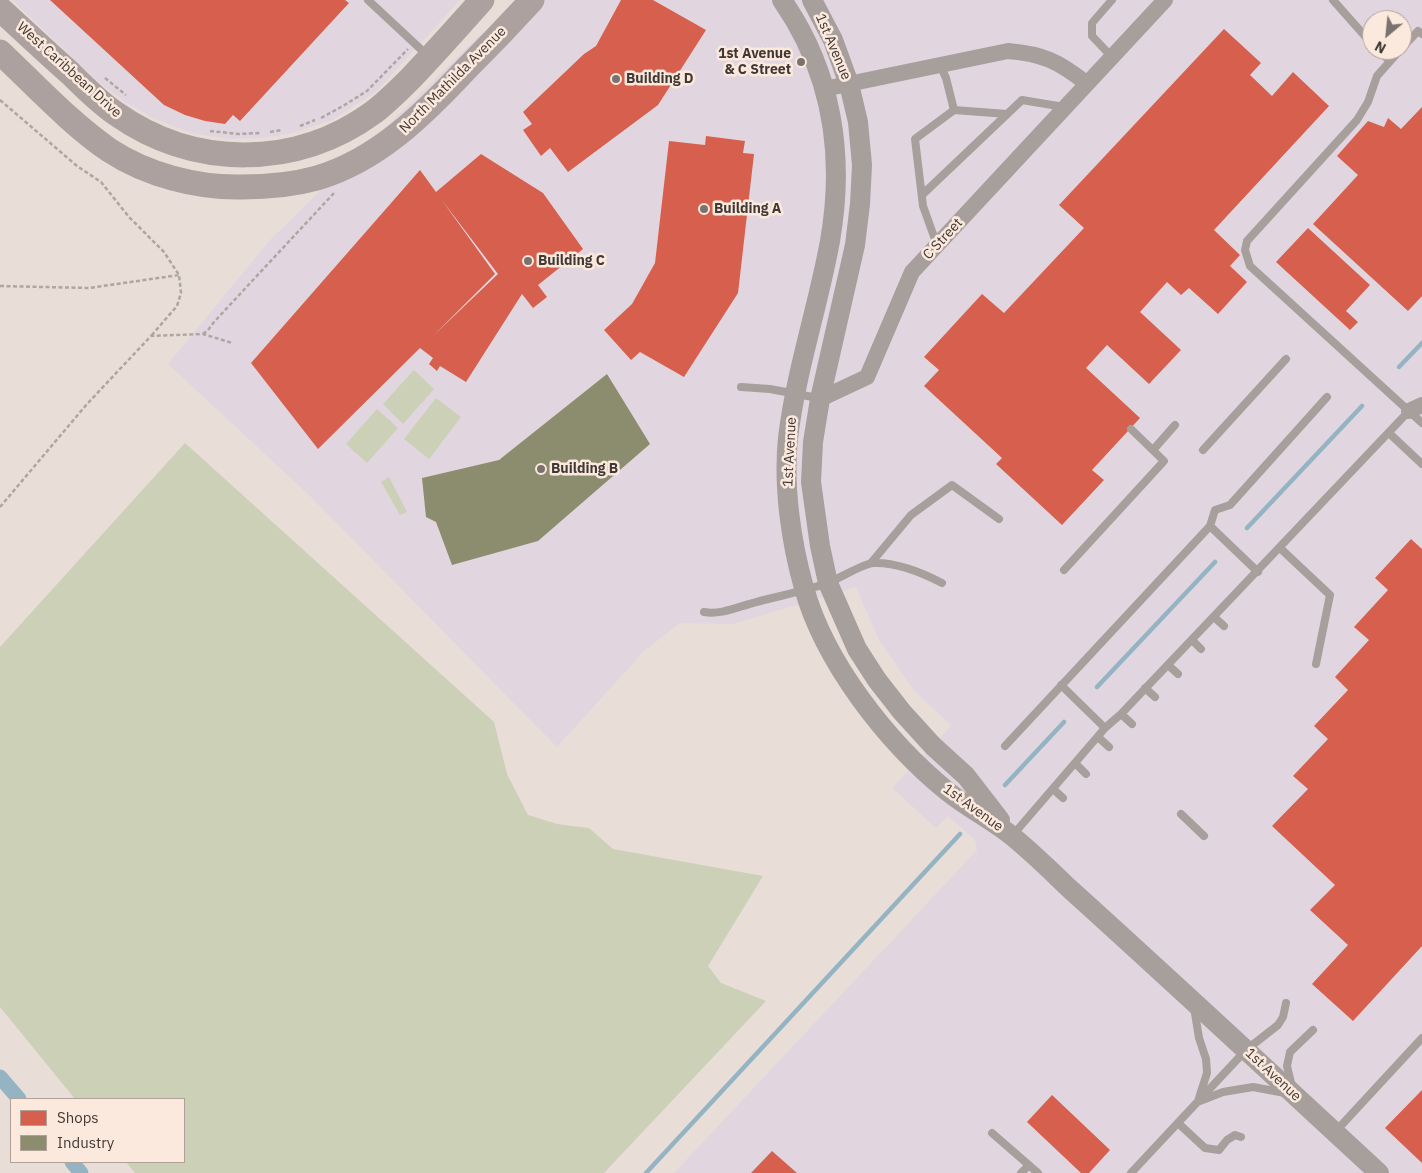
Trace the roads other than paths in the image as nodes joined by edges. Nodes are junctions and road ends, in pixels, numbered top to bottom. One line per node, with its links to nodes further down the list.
1 (368, 0): 13 (lane)
2 (482, 0): 13 (main road)
3 (532, 0): 14 (main road, North Mathilda Avenue)
4 (782, 0): 20 (street, 1st Avenue)
5 (812, 0): 19 (street, 1st Avenue)
6 (1112, 0): 15 (lane)
7 (1165, 0): 15 (street, C Street)
8 (1333, 0): 10 (lane)
9 (0, 9): 13 (main road, West Caribbean Drive)
10 (1362, 33)
11 (1422, 34): 12 (lane)
12 (1412, 37)
13 (422, 50)
14 (0, 52)
15 (1112, 57): 18 (street, C Street)
16 (1390, 61): 31 (lane)
17 (940, 65): 18 (street); 19 (street); 22 (lane)
18 (1086, 83): 21 (street, C Street)
19 (849, 84): 20 (street); 30 (street, 1st Avenue)
20 (824, 88): 28 (street, 1st Avenue)
21 (1065, 107): 23 (lane); 25 (street, C Street)
22 (954, 110): 23 (lane); 24 (lane)
23 (1007, 114): 24 (lane)
24 (922, 195): 25 (lane)
25 (937, 245): 30 (street, C Street)
26 (1286, 359): 37 (lane)
27 (741, 386): 28 (lane)
28 (795, 394): 30 (lane); 48 (street, 1st Avenue)
29 (1327, 397): 40 (lane)
30 (820, 399): 45 (street, 1st Avenue)
31 (1416, 408): 32 (lane); 35 (lane)
32 (1422, 423)
33 (1175, 425): 36 (lane)
34 (1131, 429): 36 (lane)
35 (1389, 433): 38 (lane); 41 (lane)
36 (1153, 450): 43 (lane)
37 (1203, 450)
38 (1422, 464)
39 (1000, 519): 42 (lane)
40 (1210, 526): 44 (lane); 58 (lane)
41 (1280, 548): 44 (lane); 55 (lane)
42 (871, 563): 45 (lane); 46 (lane)
43 (1064, 570)
44 (1258, 572): 47 (lane)
45 (828, 583): 48 (lane); 72 (street, 1st Avenue)
46 (942, 583)
47 (1241, 589): 49 (lane); 51 (lane)
48 (804, 590): 50 (lane); 72 (street, 1st Avenue)
49 (1248, 596)
50 (704, 612)
51 (1214, 617): 52 (lane); 53 (lane)
52 (1224, 626)
53 (1192, 640): 54 (lane); 56 (lane)
54 (1201, 649)
55 (1316, 664)
56 (1168, 665): 57 (lane); 59 (lane)
57 (1178, 674)
58 (1061, 685): 63 (lane); 65 (lane)
59 (1145, 688): 60 (lane); 61 (lane)
60 (1155, 698)
61 (1121, 714): 62 (lane); 63 (lane)
62 (1132, 724)
63 (1105, 728): 64 (lane)
64 (1098, 737): 66 (lane); 67 (lane)
65 (1005, 746)
66 (1109, 747)
67 (1075, 764): 68 (lane); 69 (lane)
68 (1086, 774)
69 (1053, 789): 70 (lane); 72 (lane)
70 (1063, 798)
71 (1181, 814): 73 (lane)
72 (1012, 836): 74 (street, 1st Avenue)
73 (1204, 836)
74 (1192, 1000): 78 (street, 1st Avenue); 80 (lane)
75 (1286, 1004): 78 (lane)
76 (1313, 1030): 79 (lane)
77 (1422, 1038): 83 (lane)
78 (1246, 1050): 79 (street, 1st Avenue); 80 (lane)
79 (1295, 1096): 80 (lane); 83 (street, 1st Avenue)
80 (1197, 1102): 81 (lane)
81 (1178, 1123): 84 (lane); 88 (lane)
82 (992, 1133): 85 (lane)
83 (1335, 1133): 89 (street, 1st Avenue)
84 (1241, 1137)
85 (1029, 1165): 86 (lane); 87 (lane)
86 (1021, 1173)
87 (1038, 1173)
88 (1131, 1173)
89 (1378, 1173)

